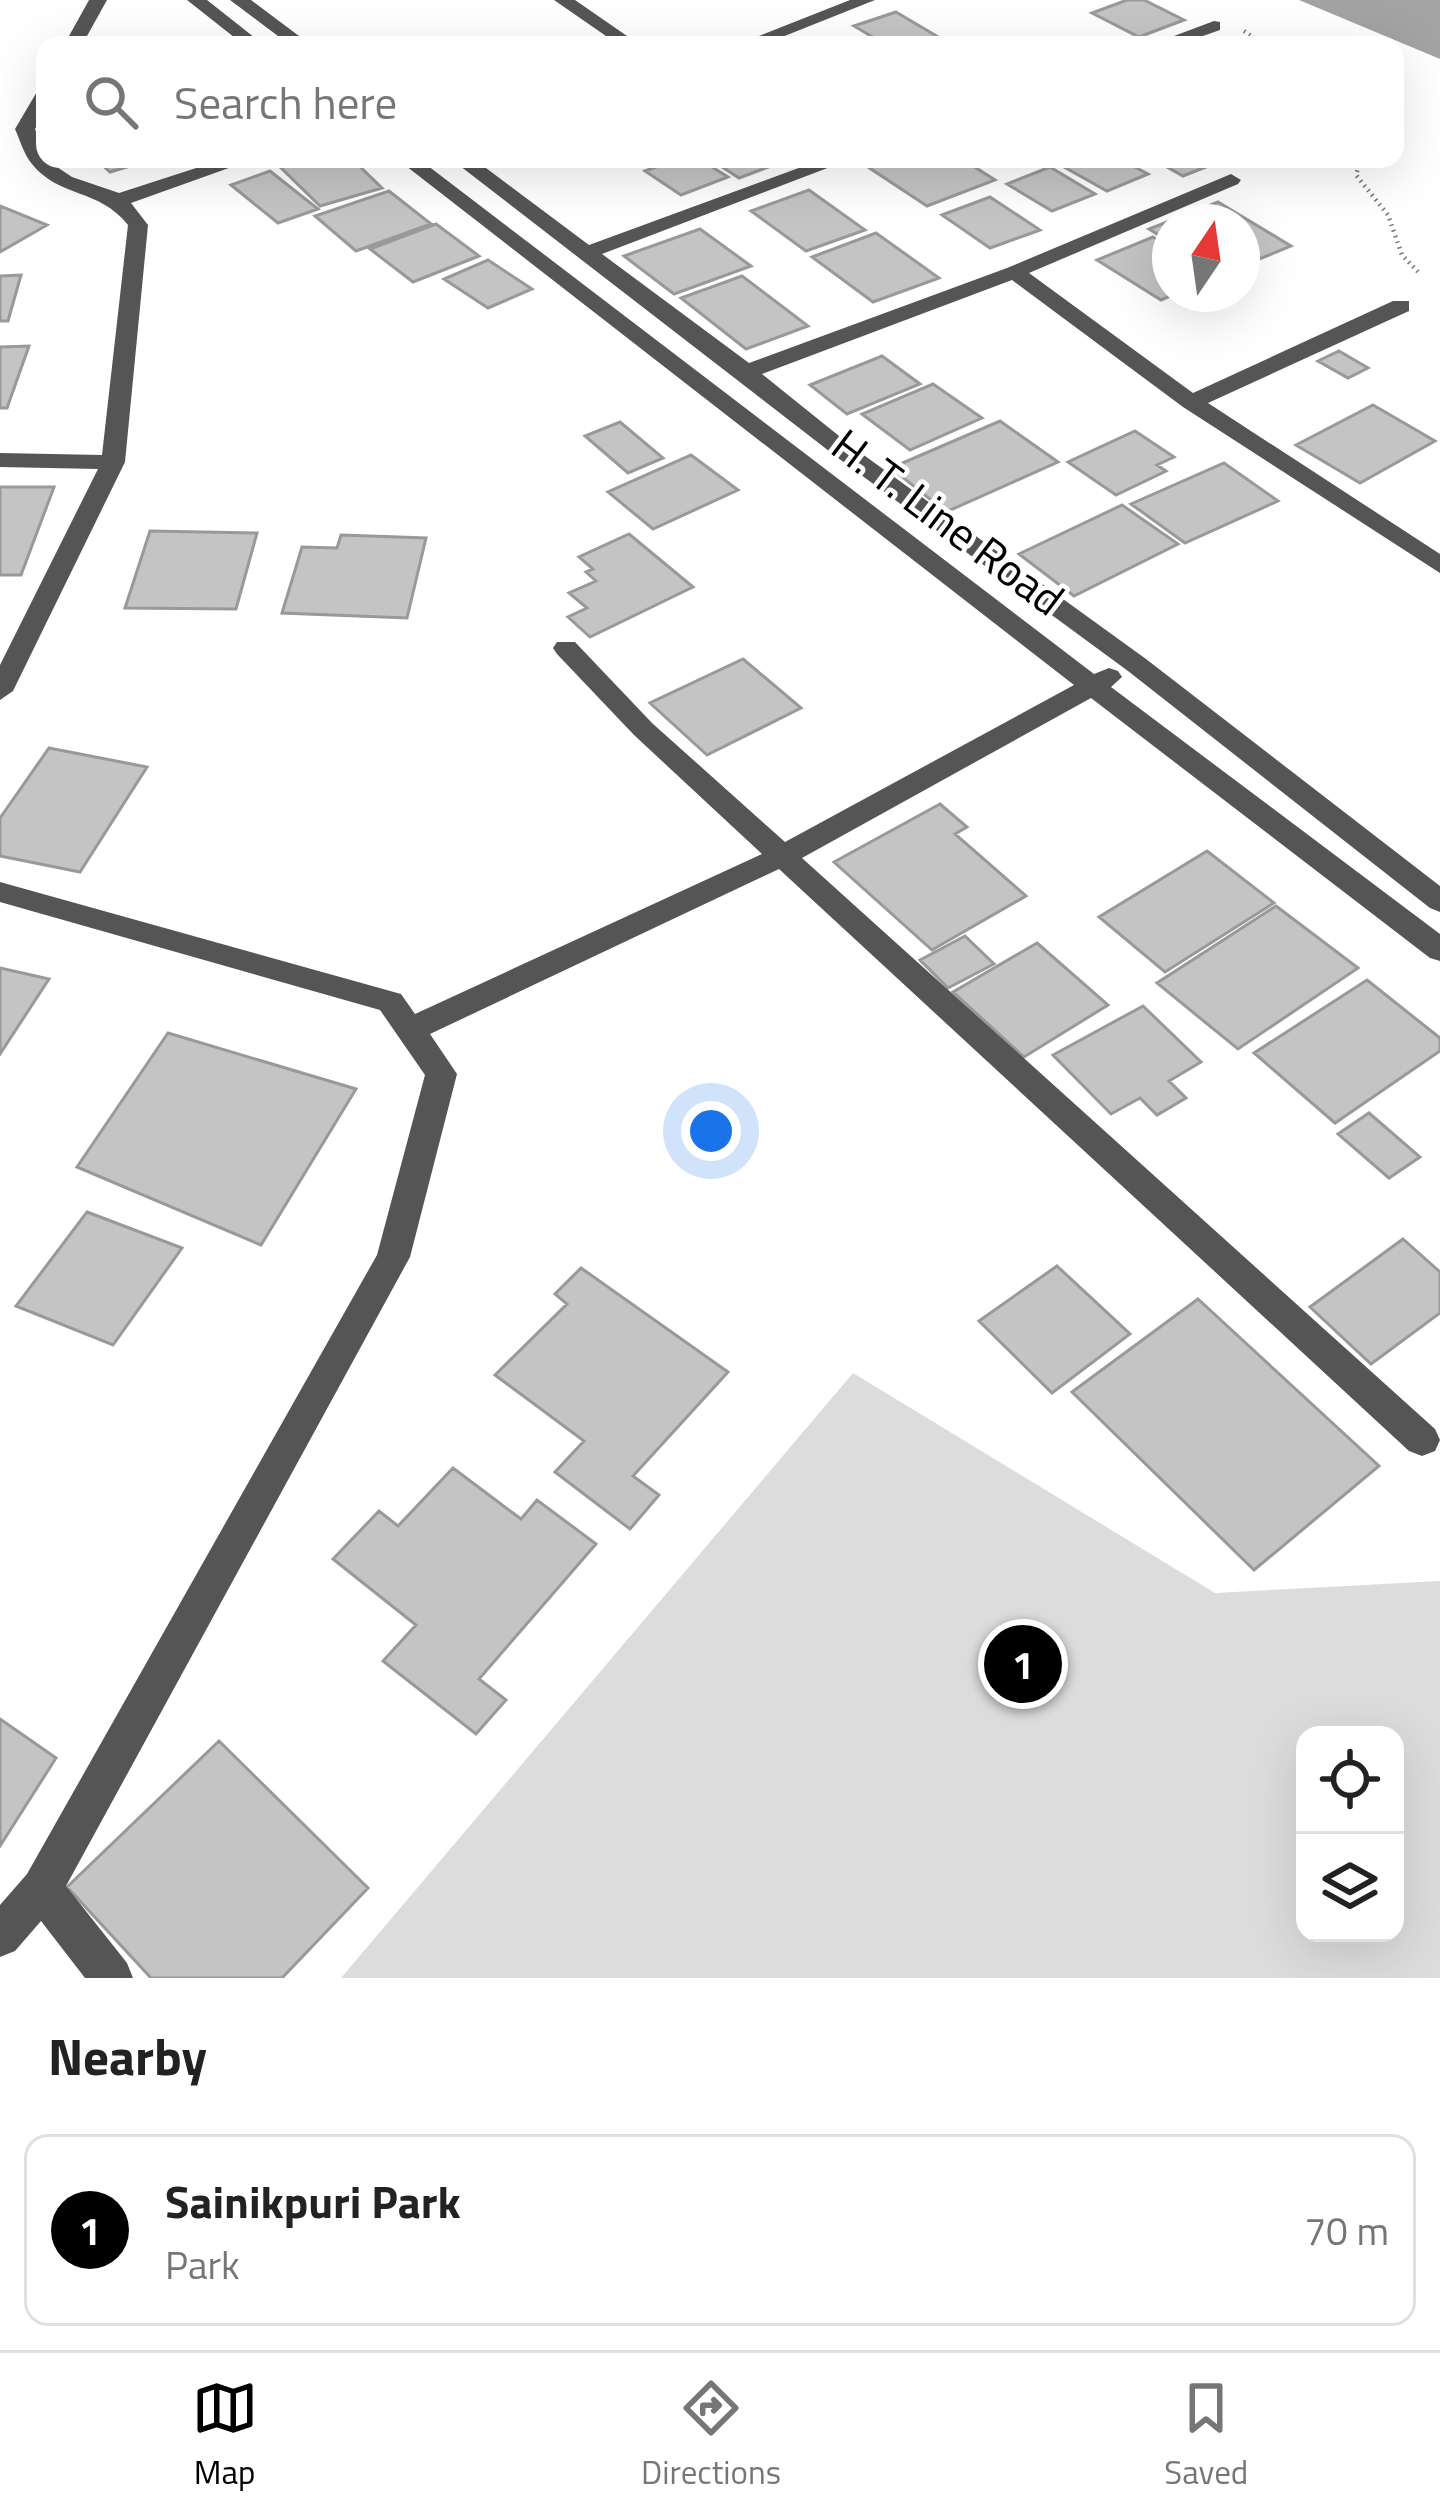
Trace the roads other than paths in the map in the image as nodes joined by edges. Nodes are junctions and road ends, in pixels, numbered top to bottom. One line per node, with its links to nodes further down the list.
1 (98, 0): 8 (street)
2 (196, 0): 9 (street)
3 (239, 0): 10 (street)
4 (563, 0): 11 (street)
5 (866, 0): 6 (street)
6 (837, 4): 12 (street)
7 (1214, 26): 13 (street)
8 (78, 36)
9 (243, 36)
10 (289, 36)
11 (617, 36)
12 (765, 36)
13 (1185, 36)
14 (36, 110): 15 (street)
15 (36, 154)
16 (48, 168): 22 (street)
17 (217, 168): 22 (street)
18 (419, 168): 33 (street, H. T. Line Road)
19 (473, 168): 23 (street, H. T. Line Road)
20 (807, 168): 23 (street)
21 (1231, 180): 24 (street)
22 (119, 200): 29 (street)
23 (589, 252): 26 (street, H. T. Line Road)
24 (1014, 272): 26 (street); 27 (street)
25 (1401, 306): 27 (street)
26 (746, 372): 32 (street, H. T. Line Road)
27 (1191, 402): 30 (street)
28 (0, 460): 29 (street)
29 (113, 462): 34 (street)
30 (1440, 565)
31 (566, 648): 35 (street)
32 (1136, 665): 33 (street); 37 (street, H. T. Line Road)
33 (1094, 684): 35 (street); 38 (street, H. T. Line Road)
34 (0, 691)
35 (782, 856): 39 (street); 40 (street)
36 (0, 892): 39 (street)
37 (1440, 901)
38 (1440, 950)
39 (410, 1030): 41 (street)
40 (1422, 1440)
41 (42, 1889): 42 (street); 43 (street)
42 (0, 1936)
43 (112, 1978)

